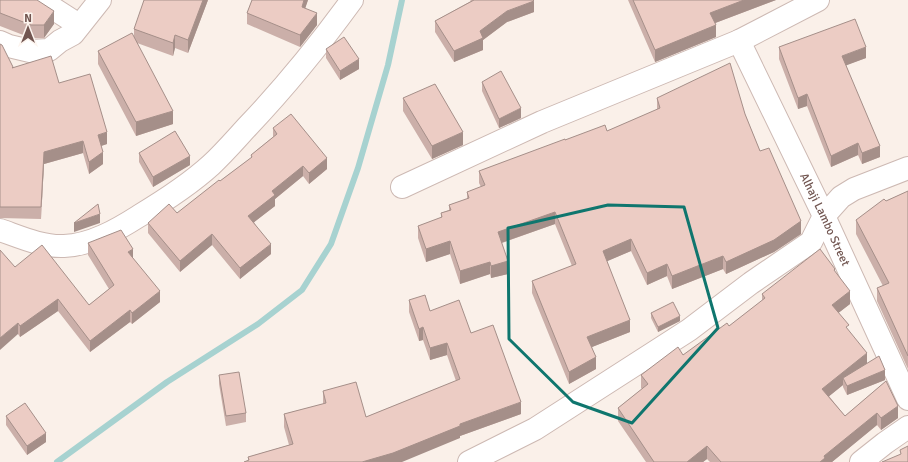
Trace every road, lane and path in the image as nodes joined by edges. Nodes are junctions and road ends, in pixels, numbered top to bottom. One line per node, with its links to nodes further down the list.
1 (40, 0): 5 (street)
2 (100, 0): 5 (street)
3 (352, 0): 11 (street)
4 (818, 0): 6 (street)
5 (79, 25): 7 (street)
6 (739, 41): 9 (street); 10 (street, Alhaji Lambo Street)
7 (0, 42)
8 (908, 168): 10 (street)
9 (402, 187)
10 (824, 216): 12 (street, Alhaji Lambo Street); 14 (street)
11 (0, 230)
12 (908, 399)
13 (908, 427): 15 (street)
14 (469, 462)
15 (861, 462)

